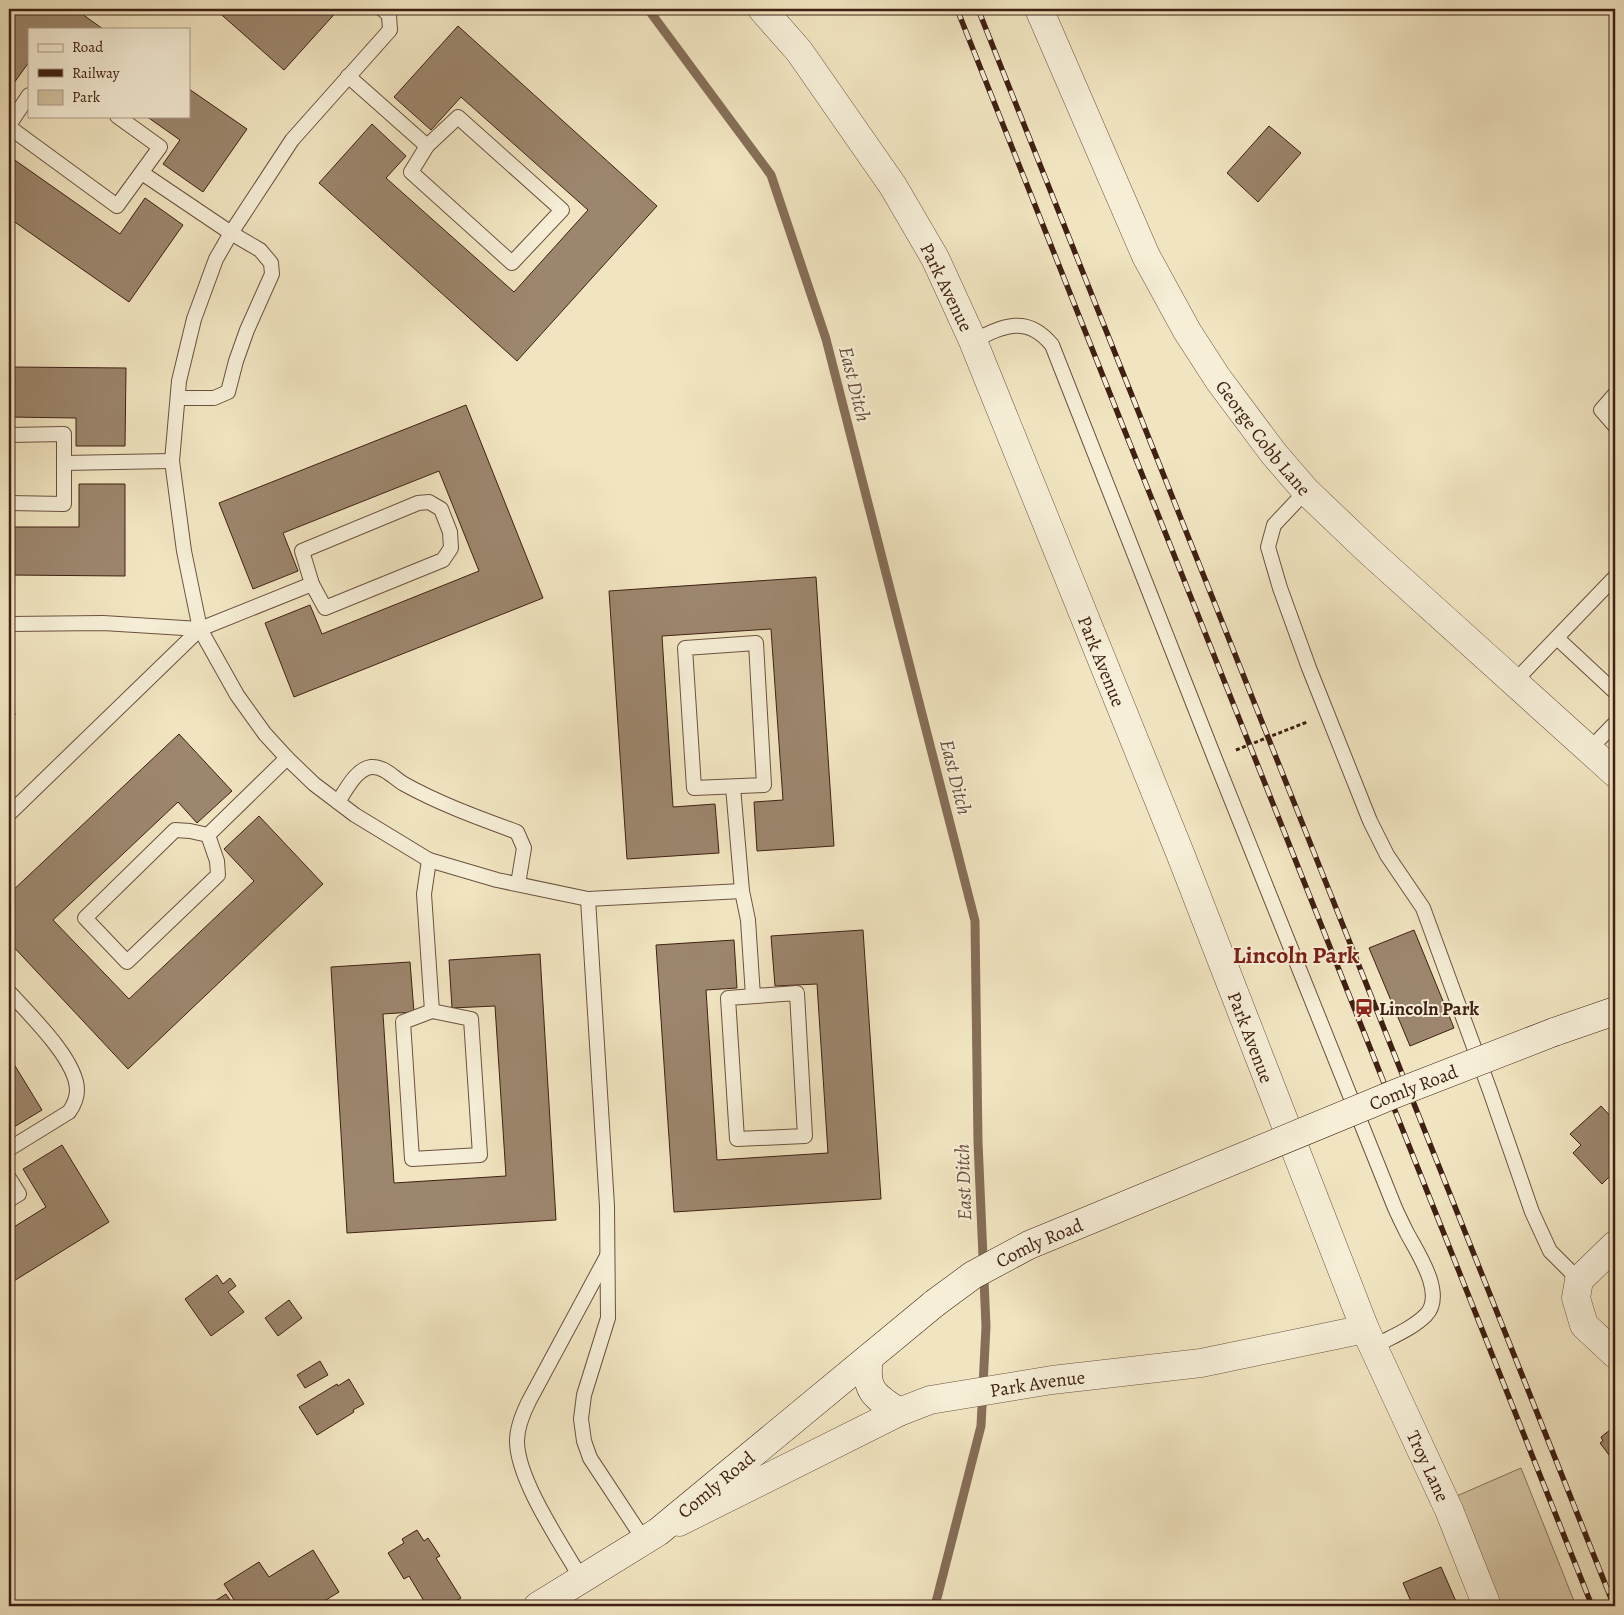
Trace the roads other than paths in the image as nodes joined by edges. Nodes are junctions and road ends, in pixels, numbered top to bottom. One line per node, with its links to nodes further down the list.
1 (382, 9): 4 (lane)
2 (762, 9): 11 (street, Park Avenue)
3 (1039, 9): 18 (street, George Cobb Lane)
4 (348, 76): 8 (lane); 10 (lane)
5 (28, 97): 7 (lane)
6 (120, 118): 9 (lane)
7 (9, 126): 9 (lane)
8 (427, 146): 8 (lane)
9 (142, 173): 10 (lane)
10 (230, 233): 13 (lane); 13 (lane)
11 (973, 341): 51 (street, Park Avenue); 51 (lane)
12 (1615, 394): 14 (lane)
13 (178, 398): 16 (lane)
14 (1615, 426)
15 (9, 434): 17 (lane)
16 (172, 461): 17 (lane); 23 (lane)
17 (64, 463): 19 (lane)
18 (1306, 491): 25 (street, George Cobb Lane); 50 (lane)
19 (9, 503)
20 (1615, 577): 24 (lane)
21 (312, 584): 21 (lane); 23 (lane)
22 (9, 624): 23 (lane)
23 (200, 629): 29 (lane); 33 (lane)
24 (1557, 638): 25 (lane); 26 (lane)
25 (1514, 682): 28 (street, George Cobb Lane)
26 (1615, 692)
27 (1615, 723): 28 (lane)
28 (1589, 750): 30 (street, George Cobb Lane)
29 (287, 758): 32 (lane); 34 (lane)
30 (1615, 773)
31 (733, 787): 31 (lane); 37 (lane)
32 (338, 802): 35 (lane); 36 (lane)
33 (9, 814)
34 (208, 835): 34 (lane)
35 (429, 860): 36 (lane); 41 (lane)
36 (518, 884): 38 (lane)
37 (742, 891): 38 (lane); 40 (lane)
38 (588, 899): 49 (lane)
39 (9, 992): 45 (lane)
40 (753, 996): 40 (lane)
41 (432, 1010): 41 (lane)
42 (1615, 1011): 44 (street, Comly Road)
43 (1615, 1028): 44 (street)
44 (1554, 1032): 53 (street, Comly Road, bridge)
45 (9, 1149)
46 (9, 1178): 47 (lane)
47 (9, 1200)
48 (1615, 1245): 50 (street)
49 (608, 1255): 55 (lane); 56 (lane)
50 (1579, 1280): 52 (street)
51 (1369, 1338): 54 (street, Park Avenue); 58 (street, Troy Lane)
52 (1615, 1354)
53 (869, 1358): 54 (street); 55 (street, Comly Road)
54 (899, 1412): 55 (street, Park Avenue)
55 (651, 1536): 56 (street, Comly Road)
56 (582, 1580): 57 (street, Comly Road)
57 (538, 1606)
58 (1487, 1606)

